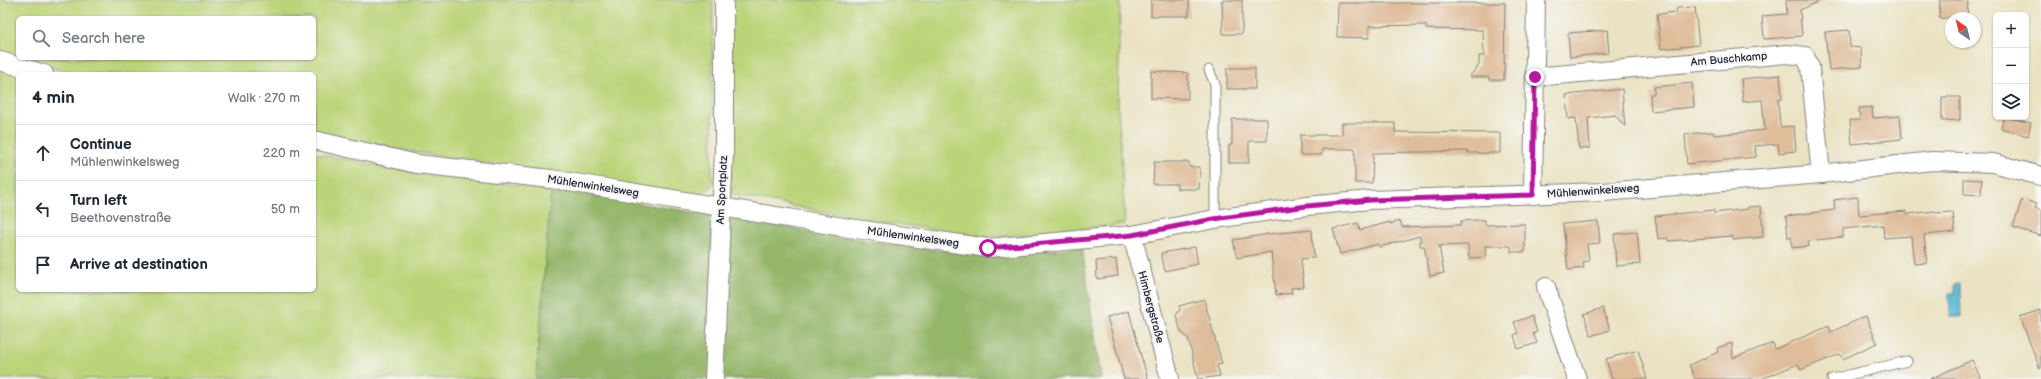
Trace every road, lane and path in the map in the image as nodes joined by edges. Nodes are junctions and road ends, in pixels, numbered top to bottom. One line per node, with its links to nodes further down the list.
1 (724, 0): 11 (street, Am Sportplatz)
2 (1536, 0): 6 (street)
3 (0, 61): 5 (street)
4 (1209, 70): 12 (lane)
5 (37, 72)
6 (1535, 77): 8 (street, Am Buschkamp); 10 (street)
7 (316, 140): 11 (street, Mühlenwinkelsweg)
8 (1821, 174): 9 (street, Mühlenwinkelsweg); 10 (street, Mühlenwinkelsweg)
9 (2041, 176)
10 (1533, 195): 12 (street, Mühlenwinkelsweg)
11 (720, 206): 13 (street, Mühlenwinkelsweg); 16 (street, Am Sportplatz)
12 (1214, 219): 13 (street, Mühlenwinkelsweg)
13 (1132, 235): 17 (street, Himbergstraße)
14 (1546, 287): 18 (street)
15 (1907, 361): 19 (lane)
16 (714, 379)
17 (1170, 379)
18 (1577, 379)
19 (1832, 379)

